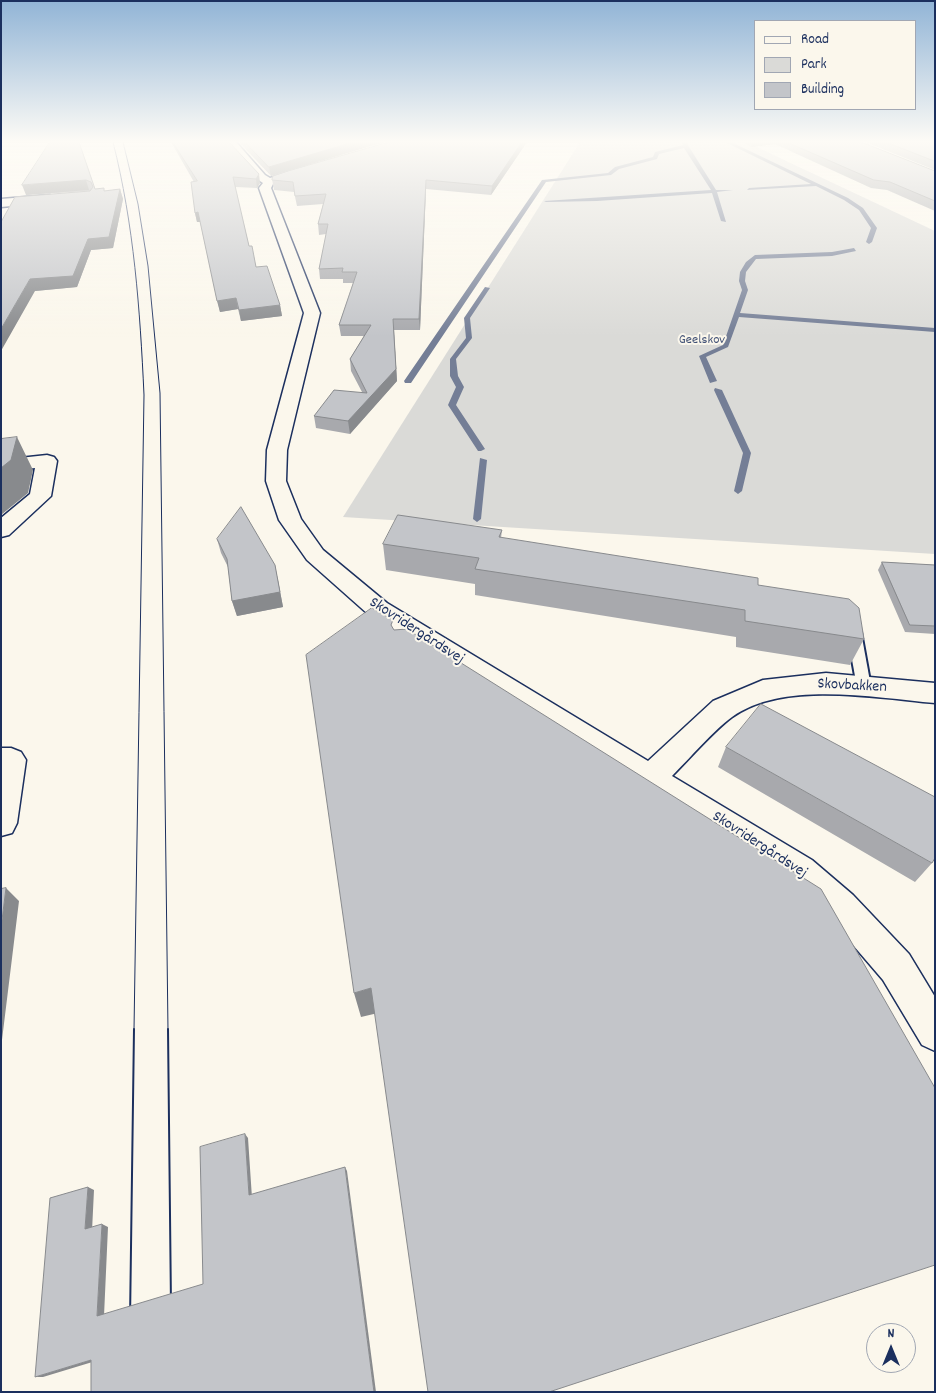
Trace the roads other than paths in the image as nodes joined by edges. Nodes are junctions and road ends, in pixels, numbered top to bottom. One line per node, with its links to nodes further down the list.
1 (272, 207): 8 (street, Skovridergårdsvej)
2 (1, 466): 3 (street)
3 (1, 530)
4 (842, 621): 5 (lane)
5 (864, 687): 6 (street, Skovbakken); 8 (street, Skovbakken)
6 (935, 693)
7 (1, 760): 9 (street)
8 (651, 777): 10 (street, Skovridergårdsvej)
9 (1, 823)
10 (935, 1032)

